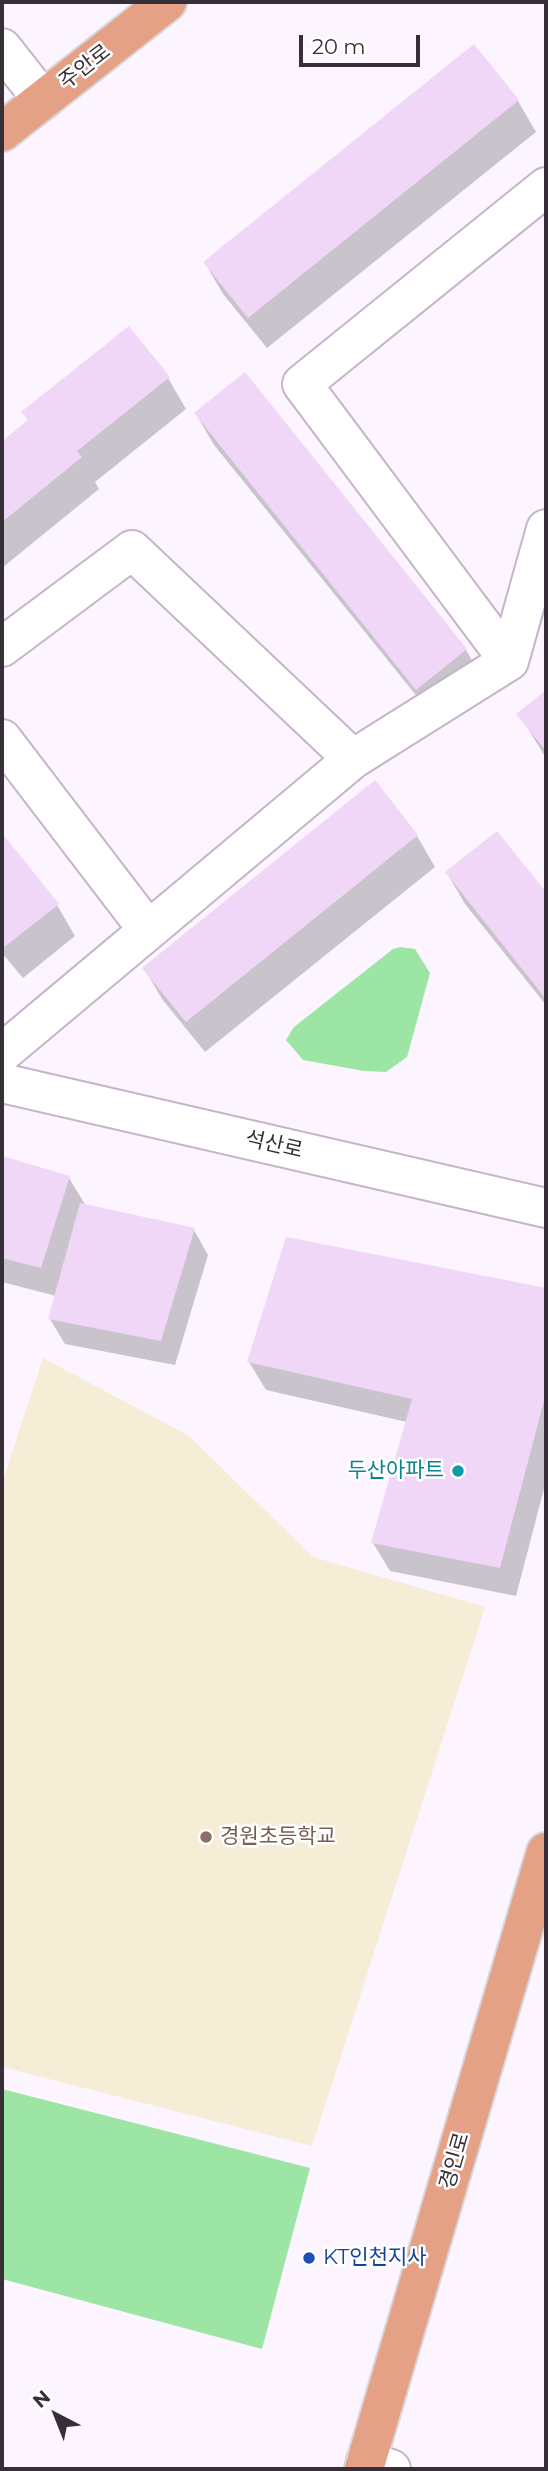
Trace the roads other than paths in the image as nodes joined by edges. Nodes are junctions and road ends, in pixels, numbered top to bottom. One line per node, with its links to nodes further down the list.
1 (167, 2): 3 (main road, 주안로)
2 (2, 48): 3 (street)
3 (43, 100): 4 (main road, 주안로)
4 (2, 132)
5 (546, 187): 8 (street)
6 (546, 529): 8 (street)
7 (2, 647): 10 (street)
8 (509, 661): 10 (street)
9 (2, 739): 11 (street)
10 (353, 760): 11 (street)
11 (148, 930): 12 (street)
12 (2, 1053)
13 (2, 1083): 14 (street, 석산로)
14 (546, 1208)
15 (546, 1852): 16 (main road, 경인로)
16 (374, 2467)

